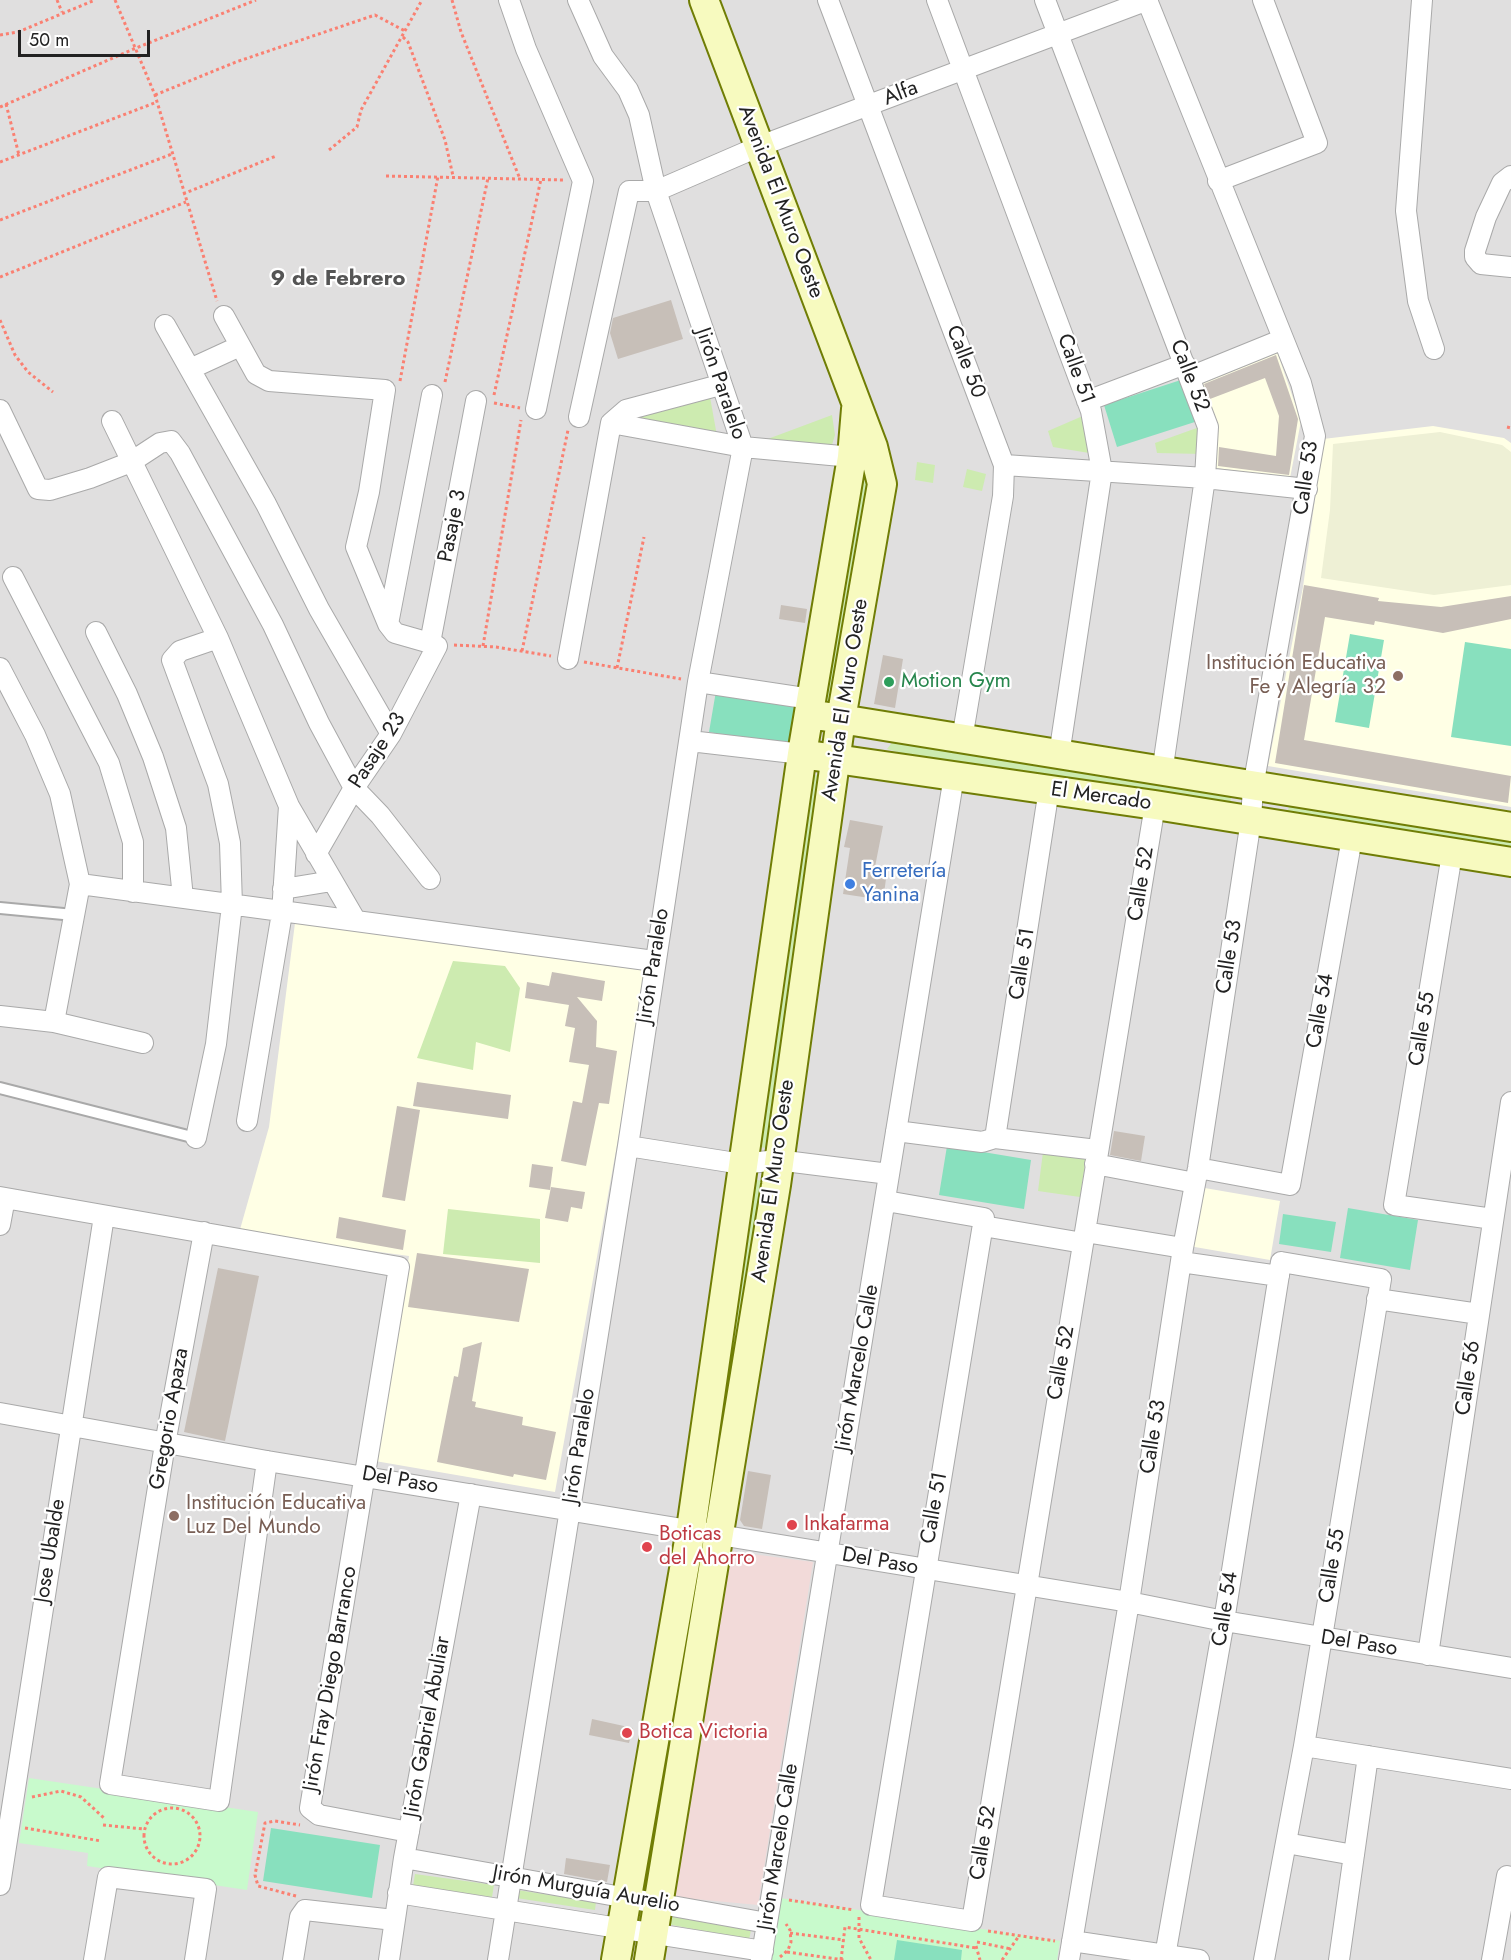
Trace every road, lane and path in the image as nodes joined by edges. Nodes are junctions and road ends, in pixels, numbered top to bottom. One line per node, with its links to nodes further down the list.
1 (57, 0): 16 (path)
2 (95, 0): 16 (path)
3 (115, 0): 21 (path)
4 (256, 0): 21 (path)
5 (422, 0): 17 (path)
6 (452, 0): 39 (path)
7 (509, 0): 41 (street)
8 (579, 0): 43 (street, Jirón Paralelo)
9 (704, 0): 28 (main road, Avenida El Muro Oeste)
10 (828, 0): 27 (street, Calle 50)
11 (937, 0): 22 (street, Calle 51)
12 (1045, 0): 18 (street, Calle 52)
13 (1147, 0): 18 (street, Alfa); 42 (street, Calle 53)
14 (1263, 0): 42 (street)
15 (1422, 0): 54 (street)
16 (62, 12): 19 (path)
17 (405, 31): 20 (path); 23 (path)
18 (1058, 34): 22 (street, Alfa); 56 (street, Calle 52)
19 (0, 35)
20 (403, 37): 29 (path); 36 (path)
21 (135, 48): 23 (path); 25 (path)
22 (964, 69): 27 (street, Alfa); 62 (street, Calle 51)
23 (155, 95): 24 (path)
24 (157, 102): 30 (path); 31 (path)
25 (6, 104): 26 (path); 30 (path)
26 (0, 106)
27 (869, 107): 28 (street, Alfa); 72 (street, Calle 50)
28 (760, 146): 43 (street, Alfa); 63 (main road, Avenida El Muro Oeste)
29 (329, 150)
30 (19, 154): 33 (path)
31 (173, 154): 44 (path); 46 (path)
32 (276, 156): 44 (path)
33 (0, 162)
34 (386, 176): 35 (path)
35 (438, 176): 36 (path); 58 (path)
36 (453, 176): 38 (path)
37 (1511, 176): 47 (street)
38 (488, 178): 39 (path); 60 (path)
39 (520, 179): 40 (path)
40 (541, 179): 41 (path); 61 (path)
41 (583, 181): 64 (street)
42 (1218, 181): 52 (street, Calle 53)
43 (656, 192): 57 (street, Jirón Paralelo); 65 (street, Alfa)
44 (183, 194): 45 (path)
45 (186, 202): 48 (path); 49 (path)
46 (0, 220)
47 (1511, 267)
48 (0, 278)
49 (224, 316): 53 (street)
50 (0, 320): 59 (path)
51 (165, 325): 55 (street)
52 (1281, 340): 56 (street); 75 (street, Calle 53)
53 (240, 346): 55 (street); 58 (street)
54 (1434, 349)
55 (190, 369): 90 (street)
56 (1187, 370): 62 (street); 74 (street, Calle 52)
57 (720, 385): 68 (street); 69 (street, Jirón Paralelo)
58 (385, 390): 78 (street)
59 (52, 392)
60 (432, 395): 78 (street)
61 (484, 402): 81 (street, Pasaje 3); 82 (path)
62 (1088, 402): 73 (street, Calle 51)
63 (856, 404): 70 (main road, Avenida El Muro Oeste); 89 (main road, Avenida El Muro Oeste)
64 (536, 409)
65 (579, 417): 83 (path)
66 (3, 421): 71 (street)
67 (112, 421): 71 (street)
68 (611, 423): 69 (street); 84 (street)
69 (743, 447): 70 (street); 87 (street, Jirón Paralelo)
70 (852, 457): 88 (main road, Avenida El Muro Oeste)
71 (131, 462): 80 (street); 99 (street)
72 (1004, 465): 73 (street); 91 (street, Calle 50)
73 (1102, 471): 74 (street); 94 (street, Calle 51)
74 (1205, 478): 75 (street); 96 (street, Calle 52)
75 (1307, 489): 98 (street, Calle 53)
76 (644, 537): 86 (path)
77 (13, 577): 113 (street)
78 (388, 624): 81 (street)
79 (96, 632): 114 (street)
80 (218, 638): 102 (street); 115 (street)
81 (434, 645): 90 (street, Pasaje 23)
82 (483, 646)
83 (522, 651)
84 (568, 659)
85 (0, 668): 111 (street)
86 (617, 668)
87 (698, 682): 88 (street); 92 (street, Jirón Paralelo)
88 (809, 707): 89 (main road, El Mercado); 93 (main road, Avenida El Muro Oeste)
89 (841, 719): 91 (main road, El Mercado); 95 (main road, Avenida El Muro Oeste)
90 (391, 734): 99 (street, Pasaje 23)
91 (962, 739): 94 (main road, El Mercado)
92 (690, 741): 93 (street, El Mercado); 120 (street, Jirón Paralelo)
93 (802, 753): 95 (main road, El Mercado); 133 (main road, Avenida El Muro Oeste)
94 (1059, 755): 96 (main road, El Mercado)
95 (835, 759): 97 (main road, El Mercado); 132 (main road, Avenida El Muro Oeste)
96 (1162, 773): 98 (main road, El Mercado)
97 (954, 776): 100 (main road, El Mercado); 127 (street, Jirón Marcelo Calle)
98 (1253, 787): 103 (street, Calle 53); 104 (main road, El Mercado)
99 (354, 788): 106 (street, Pasaje 23); 109 (street)
100 (1049, 789): 101 (main road, El Mercado); 129 (street, Calle 51)
101 (1155, 805): 103 (main road, El Mercado); 131 (street, Calle 52)
102 (289, 806): 106 (street); 112 (street)
103 (1251, 820): 105 (main road, El Mercado); 135 (street, Calle 53)
104 (1511, 828)
105 (1352, 838): 107 (main road, El Mercado); 135 (street, Calle 54)
106 (316, 854): 110 (street)
107 (1452, 854): 108 (main road, El Mercado); 139 (street, Calle 55)
108 (1511, 862)
109 (430, 879)
110 (332, 881): 112 (street); 119 (street)
111 (80, 885): 113 (street); 118 (street)
112 (283, 889): 117 (street)
113 (133, 892): 114 (street)
114 (183, 898): 115 (street)
115 (232, 905): 117 (street); 128 (street)
116 (0, 908): 118 (lane)
117 (282, 913): 119 (street); 126 (street)
118 (74, 915): 122 (street)
119 (356, 921): 120 (street)
120 (654, 961): 130 (street, Jirón Paralelo)
121 (0, 1016): 122 (street)
122 (54, 1022): 123 (street)
123 (143, 1043)
124 (0, 1088): 128 (lane)
125 (1511, 1102): 139 (street, Calle 56)
126 (247, 1120)
127 (896, 1131): 129 (street); 134 (street, Jirón Marcelo Calle)
128 (196, 1138)
129 (995, 1138): 131 (street)
130 (628, 1146): 133 (street); 154 (street, Jirón Paralelo)
131 (1096, 1157): 135 (street); 143 (street, Calle 52)
132 (777, 1160): 133 (street); 134 (street); 156 (main road, Avenida El Muro Oeste)
133 (742, 1164): 155 (main road, Avenida El Muro Oeste)
134 (889, 1174): 137 (street, Jirón Marcelo Calle)
135 (1197, 1176): 144 (street, Calle 53)
136 (2, 1198): 138 (street); 141 (street)
137 (886, 1201): 140 (street); 157 (street, Jirón Marcelo Calle)
138 (104, 1216): 142 (street); 149 (street, Jose Ubalde)
139 (1493, 1219): 147 (street, Calle 56)
140 (983, 1222): 143 (street); 158 (street, Calle 51)
141 (0, 1225)
142 (204, 1232): 150 (street, Gregorio Apaza); 152 (street, Jirón Fray Diego Barranco)
143 (1084, 1238): 144 (street); 159 (street, Calle 52)
144 (1182, 1255): 145 (street); 160 (street, Calle 53)
145 (1280, 1269): 146 (street, Calle 55); 161 (street, Calle 54)
146 (1377, 1299): 147 (street); 162 (street, Calle 55)
147 (1479, 1314): 163 (street, Calle 56)
148 (0, 1413): 149 (street, Del Paso)
149 (70, 1427): 150 (street, Del Paso); 169 (street, Jose Ubalde)
150 (165, 1444): 151 (street, Del Paso); 151 (street, Gregorio Apaza)
151 (267, 1461): 152 (street, Del Paso)
152 (366, 1475): 153 (street, Del Paso); 168 (street, Jirón Fray Diego Barranco)
153 (471, 1494): 154 (street, Del Paso); 173 (street, Jirón Gabriel Abuliar)
154 (570, 1512): 155 (street, Del Paso); 179 (street, Jirón Paralelo)
155 (691, 1529): 156 (street, Del Paso); 182 (main road, Avenida El Muro Oeste)
156 (719, 1534): 157 (street, Del Paso); 183 (main road, Avenida El Muro Oeste)
157 (826, 1552): 158 (street, Del Paso); 188 (street, Jirón Marcelo Calle)
158 (925, 1569): 159 (street, Del Paso); 184 (street, Calle 51)
159 (1025, 1585): 160 (street, Del Paso); 190 (street, Calle 52)
160 (1130, 1602): 161 (street, Del Paso); 199 (street, Calle 53)
161 (1224, 1621): 162 (street, Del Paso); 202 (street, Calle 54)
162 (1321, 1638): 163 (street, Del Paso); 165 (street, Calle 55)
163 (1428, 1655): 164 (street, Del Paso)
164 (1511, 1668)
165 (1304, 1746): 166 (street); 175 (street, Calle 55)
166 (1368, 1756): 167 (street); 176 (street)
167 (1511, 1779)
168 (315, 1811): 173 (street); 185 (path)
169 (7, 1815): 170 (path); 174 (path); 180 (street, Jose Ubalde)
170 (104, 1818)
171 (103, 1825): 172 (path)
172 (144, 1829): 172 (path)
173 (409, 1833): 177 (street, Jirón Gabriel Abuliar)
174 (101, 1840)
175 (1286, 1843): 176 (street); 214 (street, Calle 55)
176 (1354, 1855): 215 (street)
177 (404, 1858): 179 (street, Jirón Murguía Aurelio); 181 (street, Jirón Gabriel Abuliar)
178 (1507, 1876): 216 (street)
179 (511, 1877): 182 (street, Jirón Murguía Aurelio); 186 (street, Jirón Paralelo)
180 (0, 1885)
181 (398, 1893): 186 (street, Jirón Murguía Aurelio); 187 (street, Jirón Gabriel Abuliar)
182 (627, 1898): 183 (street, Jirón Murguía Aurelio); 189 (main road, Avenida El Muro Oeste)
183 (658, 1904): 188 (street, Jirón Murguía Aurelio); 196 (main road, Avenida El Muro Oeste)
184 (866, 1908): 190 (street); 191 (path)
185 (305, 1910): 187 (street); 205 (street)
186 (506, 1910): 189 (street, Jirón Murguía Aurelio); 207 (street, Jirón Paralelo)
187 (394, 1920): 206 (street, Jirón Gabriel Abuliar)
188 (767, 1923): 201 (street, Jirón Marcelo Calle)
189 (622, 1929): 196 (street, Jirón Murguía Aurelio); 208 (main road, Avenida El Muro Oeste)
190 (975, 1929): 195 (path)
191 (857, 1930): 194 (path); 197 (path); 210 (path)
192 (790, 1933): 194 (path)
193 (1018, 1936): 198 (path)
194 (844, 1940): 209 (path)
195 (977, 1942): 197 (path); 198 (path)
196 (651, 1947): 201 (street, Jirón Murguía Aurelio)
197 (976, 1948): 211 (path)
198 (1011, 1949): 212 (path)
199 (1070, 1951): 202 (street)
200 (787, 1952): 209 (path)
201 (762, 1955)
202 (1165, 1956): 213 (street)
203 (94, 1960): 204 (street)
204 (195, 1960)
205 (293, 1960)
206 (388, 1960)
207 (498, 1960)
208 (616, 1960)
209 (842, 1960)
210 (871, 1960)
211 (980, 1960)
212 (1002, 1960)
213 (1198, 1960)
214 (1264, 1960)
215 (1339, 1960)
216 (1492, 1960)

